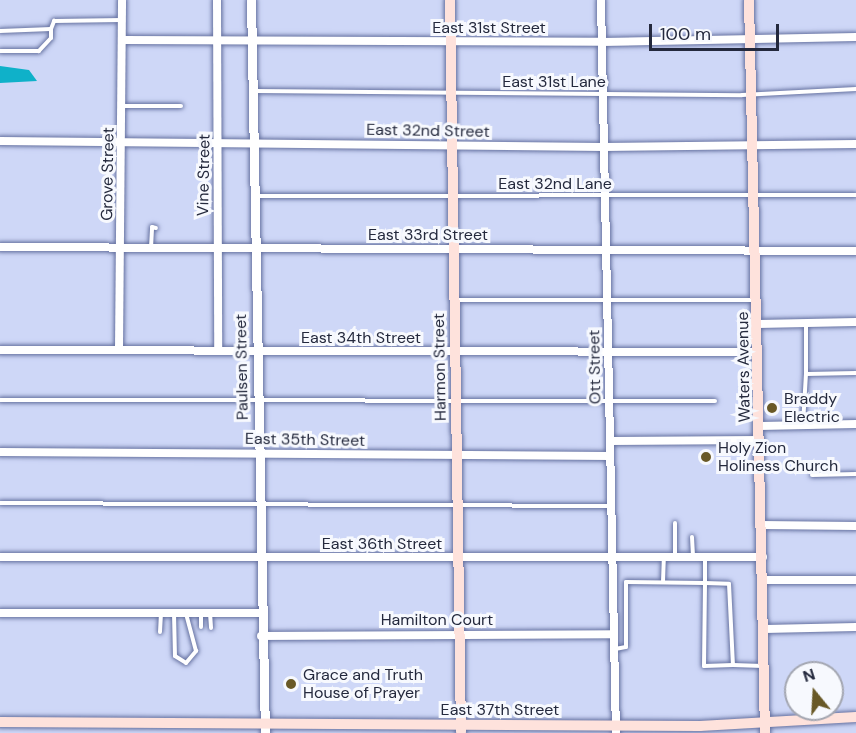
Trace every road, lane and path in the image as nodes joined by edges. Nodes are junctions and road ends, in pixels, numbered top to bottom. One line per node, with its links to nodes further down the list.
1 (122, 0): 7 (street, Grove Street)
2 (217, 0): 12 (street, Vine Street)
3 (251, 0): 14 (street, Paulsen Street)
4 (450, 0): 15 (main road, Harmon Street)
5 (601, 0): 16 (street, Ott Street)
6 (749, 0): 13 (main road, Waters Avenue)
7 (123, 20): 8 (lane); 11 (street, Grove Street)
8 (51, 29): 9 (lane); 17 (lane)
9 (0, 31)
10 (856, 36): 13 (street, East 31st Street)
11 (123, 40): 12 (street, East 31st Street); 23 (street, Grove Street)
12 (217, 40): 14 (street, East 31st Street); 27 (street, Vine Street)
13 (751, 40): 16 (street, East 31st Street); 20 (main road, Waters Avenue)
14 (251, 41): 15 (street, East 31st Street); 19 (street, Paulsen Street)
15 (450, 42): 16 (street, East 31st Street); 21 (main road, Harmon Street)
16 (602, 42): 22 (street, Ott Street)
17 (0, 51)
18 (856, 89): 20 (lane, East 31st Lane)
19 (251, 90): 21 (lane, East 31st Lane); 28 (street, Paulsen Street)
20 (752, 90): 22 (lane, East 31st Lane); 29 (main road, Waters Avenue)
21 (451, 93): 22 (lane, East 31st Lane); 31 (main road, Harmon Street)
22 (603, 95): 32 (street, Ott Street)
23 (123, 106): 24 (lane); 26 (street, Grove Street)
24 (182, 106)
25 (0, 141): 26 (street, East 32nd Street)
26 (122, 142): 27 (street, East 32nd Street); 42 (street, Grove Street)
27 (218, 142): 28 (street, East 32nd Street); 40 (street, Vine Street)
28 (252, 142): 31 (street, East 32nd Street); 35 (street, Paulsen Street)
29 (753, 144): 30 (street, East 32nd Street); 32 (street, East 32nd Street); 37 (main road, Waters Avenue)
30 (856, 144)
31 (452, 146): 32 (street, East 32nd Street); 33 (main road, Harmon Street)
32 (604, 147): 36 (street, Ott Street)
33 (453, 195): 35 (lane, East 32nd Lane); 36 (lane, East 32nd Lane); 44 (main road, Harmon Street)
34 (856, 195): 37 (lane, East 32nd Lane)
35 (253, 196): 41 (street, Paulsen Street)
36 (605, 196): 37 (lane, East 32nd Lane); 45 (street, Ott Street)
37 (754, 196): 46 (main road, Waters Avenue)
38 (156, 228): 43 (lane)
39 (0, 248): 42 (street, East 33rd Street)
40 (216, 248): 41 (street, East 33rd Street); 43 (street, East 33rd Street); 56 (street, Vine Street)
41 (256, 248): 44 (street, East 33rd Street); 58 (street, Paulsen Street)
42 (121, 249): 43 (street, East 33rd Street); 54 (street, Grove Street)
43 (151, 249)
44 (454, 249): 45 (street, East 33rd Street); 48 (main road, Harmon Street)
45 (606, 250): 46 (street, East 33rd Street); 50 (street, Ott Street)
46 (755, 250): 47 (street, East 33rd Street); 49 (main road, Waters Avenue)
47 (856, 251)
48 (454, 300): 50 (lane); 59 (main road, Harmon Street)
49 (757, 300): 50 (lane); 53 (main road, Waters Avenue)
50 (607, 301): 57 (street, Ott Street)
51 (806, 322): 52 (street); 53 (street); 62 (lane)
52 (856, 322)
53 (758, 324): 60 (main road, Waters Avenue)
54 (119, 349): 55 (street, East 34th Street); 56 (street, East 34th Street)
55 (0, 350)
56 (218, 351): 58 (street, East 34th Street)
57 (608, 351): 59 (street, East 34th Street); 60 (street, East 34th Street); 67 (street, Ott Street)
58 (256, 352): 59 (street, East 34th Street); 65 (street, Paulsen Street)
59 (455, 352): 66 (main road, Harmon Street)
60 (758, 352): 70 (main road, Waters Avenue)
61 (856, 373): 62 (lane)
62 (806, 374): 69 (lane)
63 (0, 400): 65 (lane)
64 (715, 401): 67 (lane)
65 (257, 402): 66 (lane); 74 (street, Paulsen Street)
66 (456, 402): 67 (lane); 75 (main road, Harmon Street)
67 (609, 403): 72 (street, Ott Street)
68 (856, 424): 69 (street)
69 (803, 425): 70 (street)
70 (760, 426): 71 (main road, Waters Avenue)
71 (760, 440): 72 (street); 84 (main road, Waters Avenue)
72 (610, 441): 76 (street, Ott Street)
73 (0, 452): 74 (street, East 35th Street)
74 (258, 453): 75 (street, East 35th Street); 81 (street, Paulsen Street)
75 (456, 456): 76 (street, East 35th Street); 80 (main road, Harmon Street)
76 (610, 456): 82 (street, Ott Street)
77 (856, 474): 78 (lane)
78 (812, 475)
79 (0, 503): 81 (lane)
80 (457, 504): 81 (lane); 82 (lane); 91 (main road, Harmon Street)
81 (259, 505): 88 (street, Paulsen Street)
82 (611, 506): 92 (street, Ott Street)
83 (675, 523): 94 (lane)
84 (762, 525): 85 (street); 90 (main road, Waters Avenue)
85 (856, 526)
86 (692, 537): 95 (lane)
87 (0, 556): 88 (street, East 36th Street)
88 (260, 557): 91 (street, East 36th Street); 108 (street, Paulsen Street)
89 (705, 557): 90 (street, East 36th Street); 95 (street, East 36th Street); 101 (lane)
90 (763, 557): 96 (main road, Waters Avenue)
91 (458, 558): 92 (street, East 36th Street); 114 (main road, Harmon Street)
92 (612, 558): 93 (street, East 36th Street); 98 (street, Ott Street)
93 (664, 558): 94 (street, East 36th Street); 100 (lane)
94 (675, 558): 95 (street, East 36th Street)
95 (693, 558)
96 (764, 580): 97 (street); 112 (main road, Waters Avenue)
97 (856, 580)
98 (613, 582): 99 (lane); 115 (street, Ott Street)
99 (626, 582): 100 (lane); 117 (lane)
100 (663, 582): 101 (lane)
101 (705, 583): 118 (lane); 118 (lane)
102 (0, 613): 103 (street)
103 (161, 613): 104 (street); 113 (lane)
104 (174, 613): 105 (street); 105 (lane)
105 (186, 613): 106 (street)
106 (201, 613): 107 (street); 109 (lane)
107 (210, 613): 108 (street); 111 (lane)
108 (261, 613): 116 (street, Paulsen Street)
109 (201, 627)
110 (856, 627): 112 (street)
111 (211, 628)
112 (765, 629): 119 (main road, Waters Avenue)
113 (160, 632)
114 (459, 633): 115 (street, Hamilton Court); 116 (street, Hamilton Court); 124 (main road, Harmon Street)
115 (614, 634): 117 (street, Ott Street)
116 (261, 636): 122 (street, Paulsen Street)
117 (614, 649): 125 (street, Ott Street)
118 (733, 665): 119 (lane)
119 (765, 667): 121 (main road, Waters Avenue)
120 (856, 717): 121 (main road, East 37th Street)
121 (764, 720): 125 (main road, East 37th Street); 127 (main road, Waters Avenue)
122 (265, 721): 123 (main road, East 37th Street); 124 (main road, East 37th Street); 126 (street, Paulsen Street)
123 (0, 722)
124 (461, 729): 125 (main road, East 37th Street)
125 (616, 729)
126 (265, 733)
127 (765, 733)

